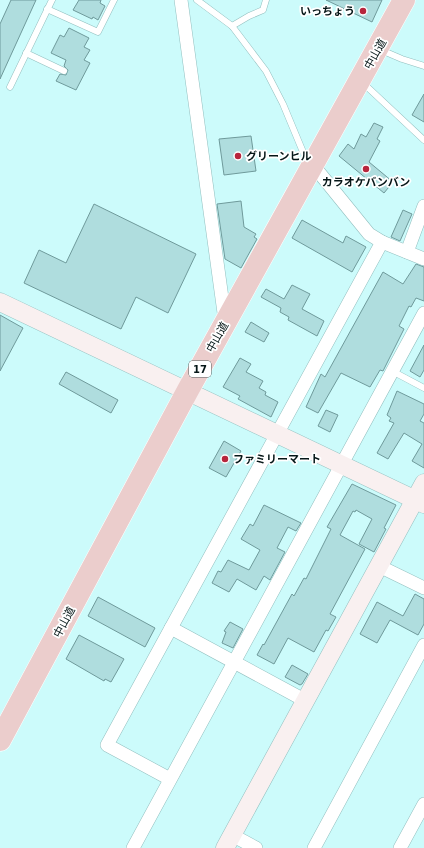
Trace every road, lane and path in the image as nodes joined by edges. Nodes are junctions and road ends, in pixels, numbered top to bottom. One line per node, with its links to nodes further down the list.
1 (52, 0): 7 (lane)
2 (114, 0): 7 (lane)
3 (181, 0): 23 (street)
4 (197, 0): 8 (lane)
5 (266, 0): 8 (lane)
6 (404, 0): 9 (highway, 中山道 / 17)
7 (47, 9): 10 (lane)
8 (232, 26): 16 (lane)
9 (378, 49): 11 (lane); 13 (highway, 中山道 / 17)
10 (26, 52): 12 (lane); 14 (lane)
11 (424, 66)
12 (64, 71)
13 (360, 81): 15 (lane); 16 (highway, 中山道 / 17)
14 (10, 87)
15 (424, 140)
16 (313, 165): 18 (street); 23 (highway, 中山道 / 17)
17 (424, 206): 19 (street)
18 (382, 242): 19 (street); 27 (street)
19 (407, 252): 20 (street)
20 (424, 259)
21 (0, 302): 26 (street)
22 (423, 317): 24 (street)
23 (226, 322): 26 (highway, 中山道 / 17)
24 (392, 371): 25 (lane); 28 (street)
25 (424, 388)
26 (188, 390): 27 (street); 37 (highway, 中山道 / 17)
27 (277, 434): 28 (street); 33 (street)
28 (342, 464): 30 (street); 35 (street)
29 (424, 483): 30 (street)
30 (419, 502): 31 (street)
31 (379, 566): 32 (street); 36 (street)
32 (424, 588)
33 (171, 628): 35 (street); 38 (street)
34 (424, 645): 43 (street)
35 (233, 662): 36 (street); 38 (street)
36 (306, 701): 40 (street)
37 (0, 740)
38 (170, 779): 41 (street)
39 (424, 804): 44 (street)
40 (229, 842): 42 (street)
41 (133, 848)
42 (256, 848)
43 (314, 848)
44 (400, 848)

